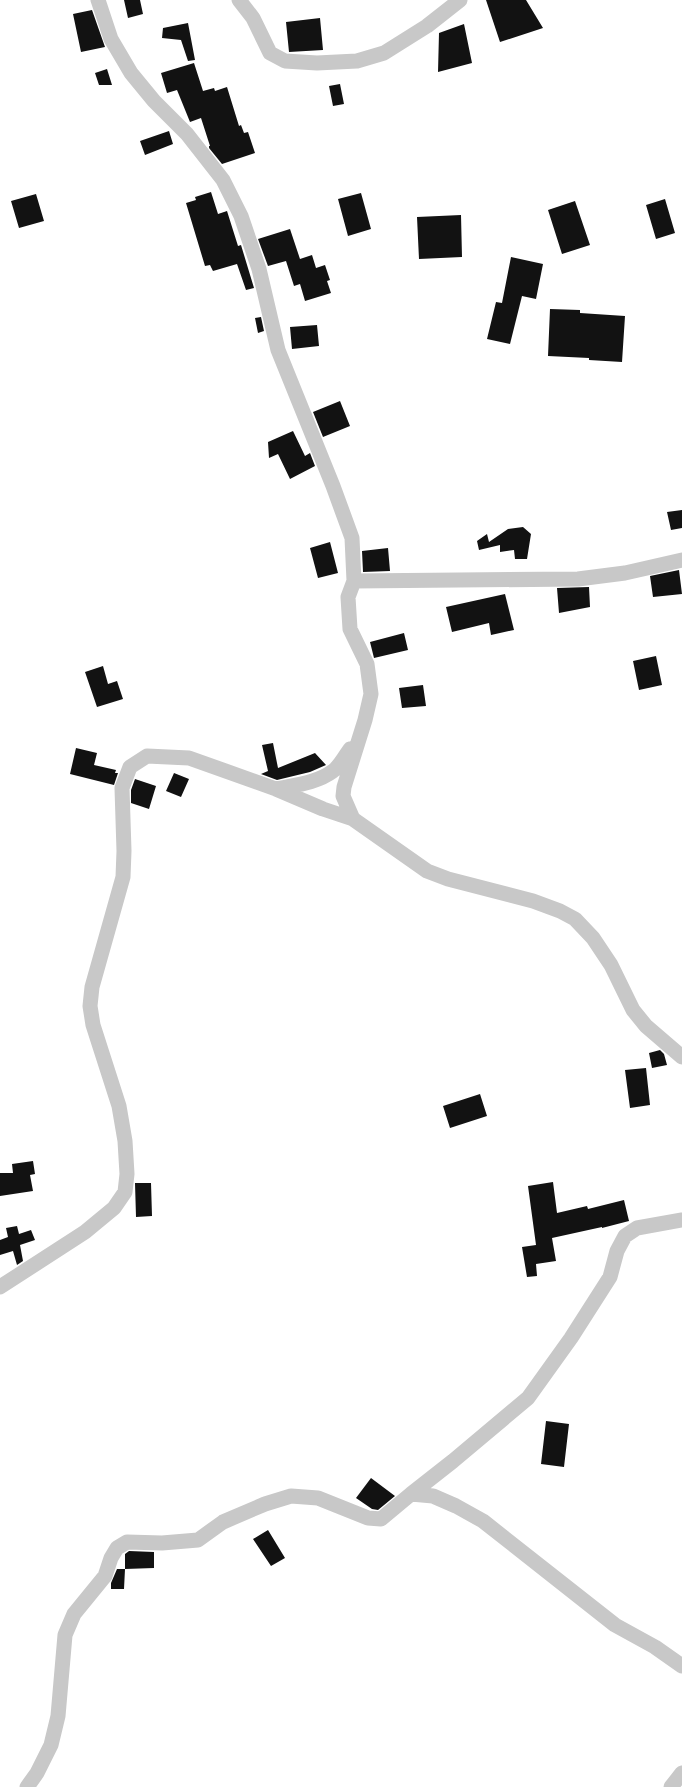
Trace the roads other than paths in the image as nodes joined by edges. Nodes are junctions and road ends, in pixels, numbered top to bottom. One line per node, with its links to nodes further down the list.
1 (98, 0): 5 (street)
2 (239, 0): 3 (street)
3 (460, 0)
4 (682, 560): 5 (street)
5 (354, 581): 6 (street)
6 (359, 734): 7 (street); 8 (street)
7 (276, 789): 8 (street); 11 (street)
8 (353, 819): 9 (street)
9 (682, 1057)
10 (682, 1220): 12 (street)
11 (0, 1287)
12 (410, 1494): 13 (street); 15 (street)
13 (682, 1666)
14 (682, 1773): 16 (street)
15 (27, 1787)
16 (671, 1787)

